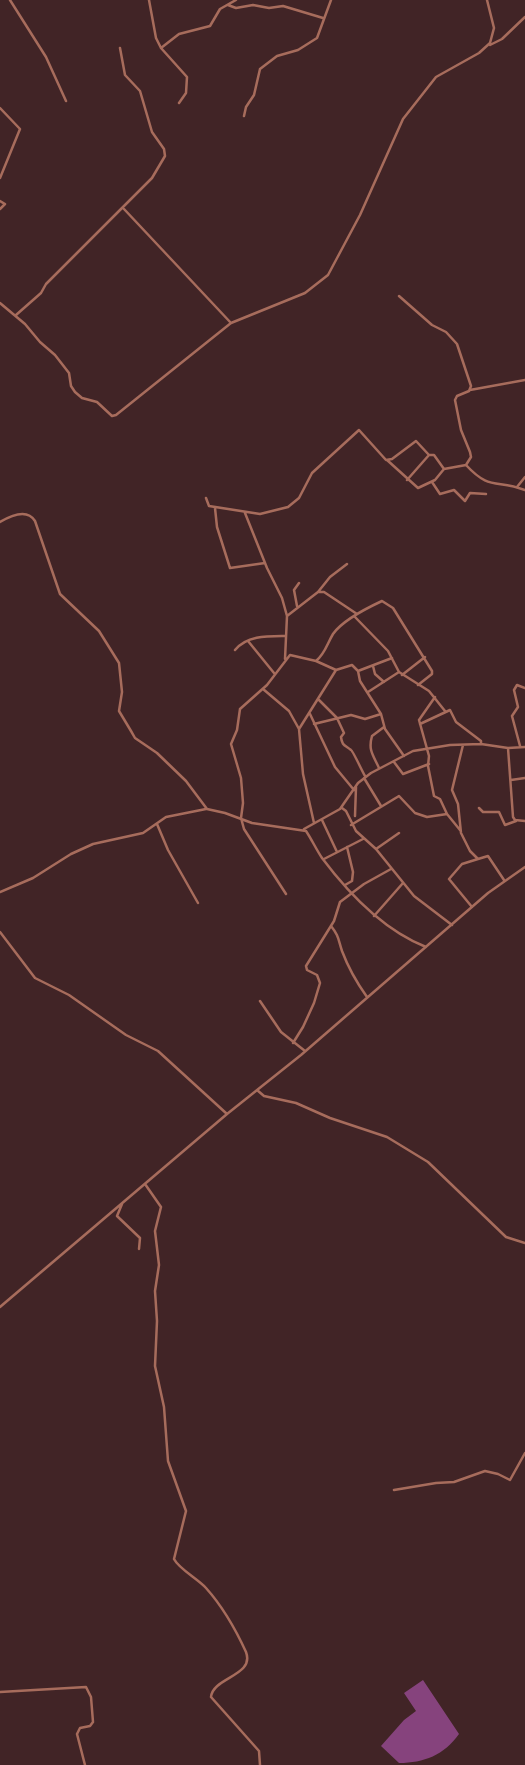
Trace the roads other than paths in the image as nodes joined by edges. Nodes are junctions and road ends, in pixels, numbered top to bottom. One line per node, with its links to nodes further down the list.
1 (10, 0): 12 (street)
2 (149, 0): 10 (street)
3 (236, 0): 6 (street)
4 (331, 0): 8 (street)
5 (487, 0): 11 (street)
6 (228, 6): 8 (street); 10 (street)
7 (525, 17): 11 (street)
8 (323, 18): 15 (street)
9 (120, 48): 19 (street)
10 (161, 48): 13 (street)
11 (486, 48): 23 (street)
12 (66, 101)
13 (179, 103)
14 (0, 108): 16 (street)
15 (244, 116)
16 (0, 178)
17 (0, 201): 18 (street)
18 (0, 209)
19 (123, 209): 22 (street); 23 (street)
20 (399, 296): 25 (street)
21 (0, 304): 22 (street)
22 (16, 315): 23 (street)
23 (231, 323)
24 (525, 380): 25 (street)
25 (469, 390): 28 (street)
26 (429, 455): 27 (street); 29 (street); 31 (street)
27 (386, 460): 31 (street); 38 (street)
28 (466, 465): 29 (street); 33 (street)
29 (444, 469): 32 (street)
30 (525, 478): 33 (street)
31 (406, 480): 32 (street)
32 (431, 482): 35 (street)
33 (517, 487): 34 (street)
34 (525, 490)
35 (486, 494)
36 (206, 498): 37 (street)
37 (216, 507): 38 (street); 40 (street)
38 (245, 513): 40 (street)
39 (0, 522): 92 (street)
40 (265, 563): 46 (street)
41 (347, 564): 43 (street)
42 (299, 584): 44 (street)
43 (318, 592): 44 (street); 45 (street)
44 (297, 606): 46 (street)
45 (356, 615): 50 (street); 51 (street); 53 (street)
46 (287, 616): 47 (street)
47 (286, 636): 48 (street); 52 (street)
48 (248, 641): 49 (street); 57 (street)
49 (235, 650)
50 (425, 657): 58 (street); 60 (street)
51 (392, 658): 54 (street); 58 (street)
52 (285, 659): 53 (street); 57 (street)
53 (316, 661): 55 (street)
54 (373, 666): 56 (street); 59 (street)
55 (336, 670): 56 (street); 65 (street)
56 (358, 671): 63 (street)
57 (274, 673): 62 (street)
58 (401, 674): 59 (street); 60 (street)
59 (385, 683): 63 (street)
60 (418, 685): 64 (street)
61 (525, 688): 76 (street)
62 (263, 689): 73 (street); 95 (street)
63 (368, 692): 68 (street)
64 (435, 697): 66 (street); 71 (street)
65 (319, 700): 67 (street); 69 (street)
66 (445, 711): 71 (street); 74 (street)
67 (310, 714): 70 (street); 73 (street)
68 (381, 714): 69 (street); 72 (street)
69 (336, 718): 70 (street); 84 (street)
70 (314, 724): 88 (street)
71 (420, 724): 79 (street)
72 (385, 727): 80 (street); 83 (street)
73 (299, 729): 99 (street)
74 (481, 744): 75 (street); 78 (street)
75 (463, 745): 79 (street); 103 (street)
76 (520, 746): 77 (street); 78 (street)
77 (525, 747)
78 (508, 748): 86 (street)
79 (427, 750): 80 (street); 82 (street)
80 (404, 756): 81 (street)
81 (393, 761): 82 (street); 83 (street)
82 (429, 764): 93 (street)
83 (379, 768): 84 (street)
84 (365, 778): 87 (street); 89 (street)
85 (525, 778): 86 (street)
86 (512, 780): 97 (street)
87 (356, 786): 88 (street); 94 (street)
88 (354, 790): 90 (street)
89 (381, 806): 93 (street); 101 (street)
90 (342, 808): 96 (street); 101 (street)
91 (479, 808): 97 (street)
92 (207, 809): 95 (street); 100 (street)
93 (447, 814): 103 (street)
94 (355, 816)
95 (240, 818): 102 (street); 118 (street)
96 (322, 820): 99 (street); 108 (street)
97 (517, 820): 98 (street)
98 (525, 821)
99 (314, 823): 102 (street)
100 (157, 824): 116 (street); 119 (street)
101 (352, 825): 105 (street)
102 (303, 829): 109 (street)
103 (460, 831): 110 (street)
104 (399, 833): 107 (street)
105 (363, 838): 106 (street); 107 (street)
106 (347, 847): 108 (street); 115 (street)
107 (376, 849): 112 (street)
108 (337, 852): 109 (street)
109 (324, 859): 115 (street)
110 (478, 859): 113 (street); 120 (street)
111 (525, 866): 113 (street)
112 (390, 869): 114 (street); 117 (street)
113 (504, 880): 120 (street)
114 (403, 883): 121 (street); 122 (street)
115 (345, 885): 117 (street)
116 (0, 892)
117 (352, 893): 121 (street); 123 (street)
118 (286, 894)
119 (198, 903)
120 (472, 906): 122 (street)
121 (374, 916): 125 (street)
122 (452, 925): 125 (street)
123 (331, 926): 126 (street); 128 (street)
124 (0, 932): 131 (street)
125 (426, 947): 126 (street)
126 (368, 997): 129 (street)
127 (260, 1001): 128 (street)
128 (293, 1043): 129 (street)
129 (305, 1052): 130 (street)
130 (257, 1090): 131 (street); 134 (street)
131 (227, 1114): 132 (street)
132 (145, 1184): 133 (street); 141 (street)
133 (122, 1202): 135 (street); 136 (street)
134 (525, 1243)
135 (139, 1249)
136 (0, 1307)
137 (525, 1453): 138 (street)
138 (394, 1490)
139 (0, 1692): 140 (street)
140 (85, 1765)
141 (260, 1765)

